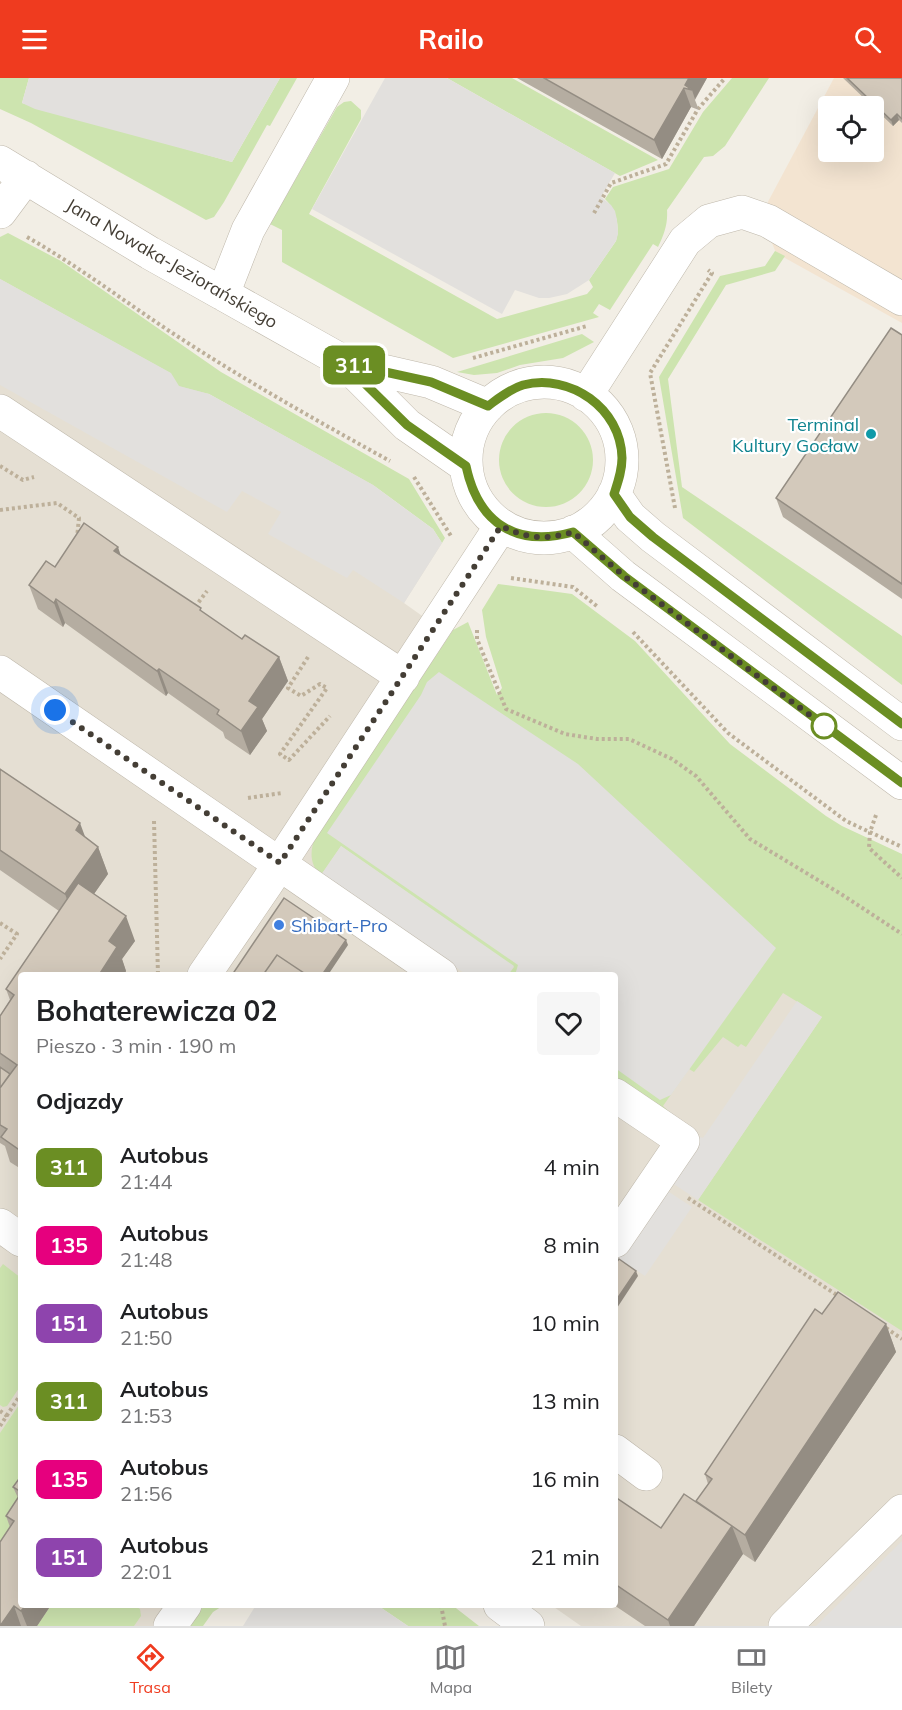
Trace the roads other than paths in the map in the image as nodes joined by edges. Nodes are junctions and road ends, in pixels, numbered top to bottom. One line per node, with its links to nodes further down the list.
1 (333, 78): 4 (street)
2 (13, 169): 3 (street); 4 (street, Jana Nowaka-Jeziorańskiego)
3 (0, 212)
4 (223, 294): 6 (street, Jana Nowaka-Jeziorańskiego)
5 (902, 299): 7 (street)
6 (344, 363): 8 (street, Jana Nowaka-Jeziorańskiego); 10 (street, Jana Nowaka-Jeziorańskiego)
7 (586, 394): 8 (street); 11 (street)
8 (488, 406): 10 (street)
9 (0, 411): 15 (street)
10 (466, 466): 12 (street)
11 (614, 494): 13 (street); 16 (street)
12 (501, 526): 13 (street); 15 (street)
13 (573, 532): 17 (street)
14 (0, 672): 18 (street)
15 (402, 677): 18 (street)
16 (902, 724)
17 (902, 783)
18 (280, 863): 19 (street); 20 (street)
19 (206, 972)
20 (437, 972)
21 (618, 1097): 22 (street)
22 (618, 1237)
23 (618, 1453): 24 (street)
24 (646, 1474)
25 (902, 1512): 30 (street)
26 (183, 1608): 28 (street)
27 (504, 1608): 29 (street)
28 (170, 1626)
29 (528, 1626)
30 (785, 1626)

